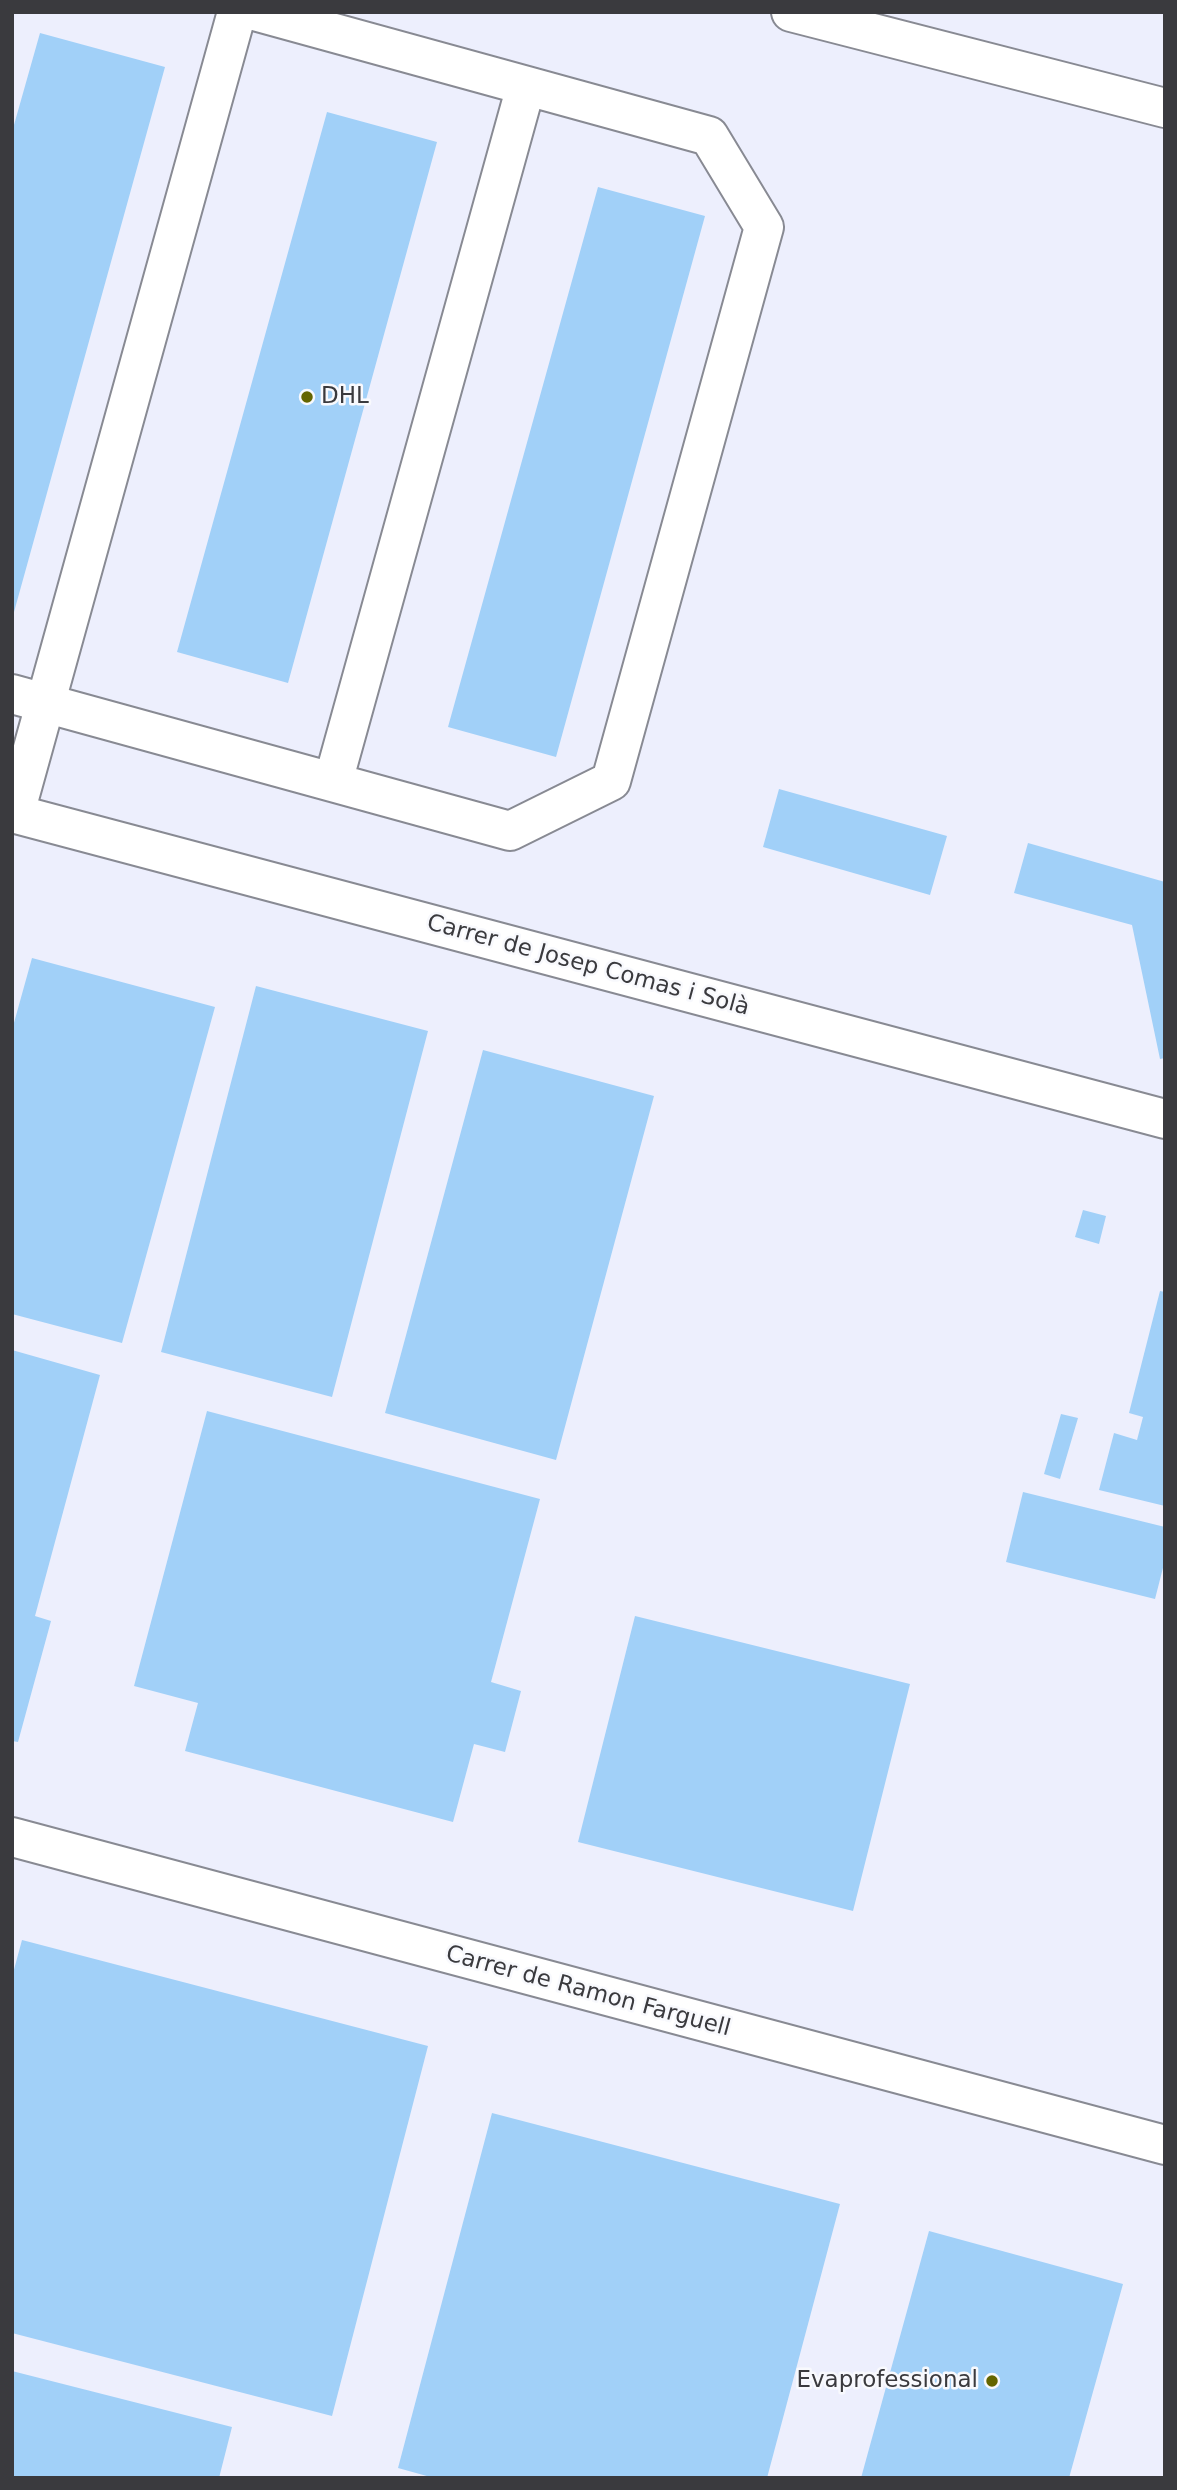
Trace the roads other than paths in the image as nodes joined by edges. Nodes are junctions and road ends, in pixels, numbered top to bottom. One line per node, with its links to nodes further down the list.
1 (237, 12): 6 (street)
2 (258, 12): 4 (street)
3 (791, 12): 5 (street)
4 (526, 86): 7 (street); 7 (street)
5 (1165, 108)
6 (29, 699): 7 (street); 8 (street)
7 (333, 782)
8 (14, 813): 9 (street, Carrer de Josep Comas i Solà)
9 (1165, 1119)
10 (12, 1838): 11 (street, Carrer de Ramon Farguell)
11 (1165, 2145)

